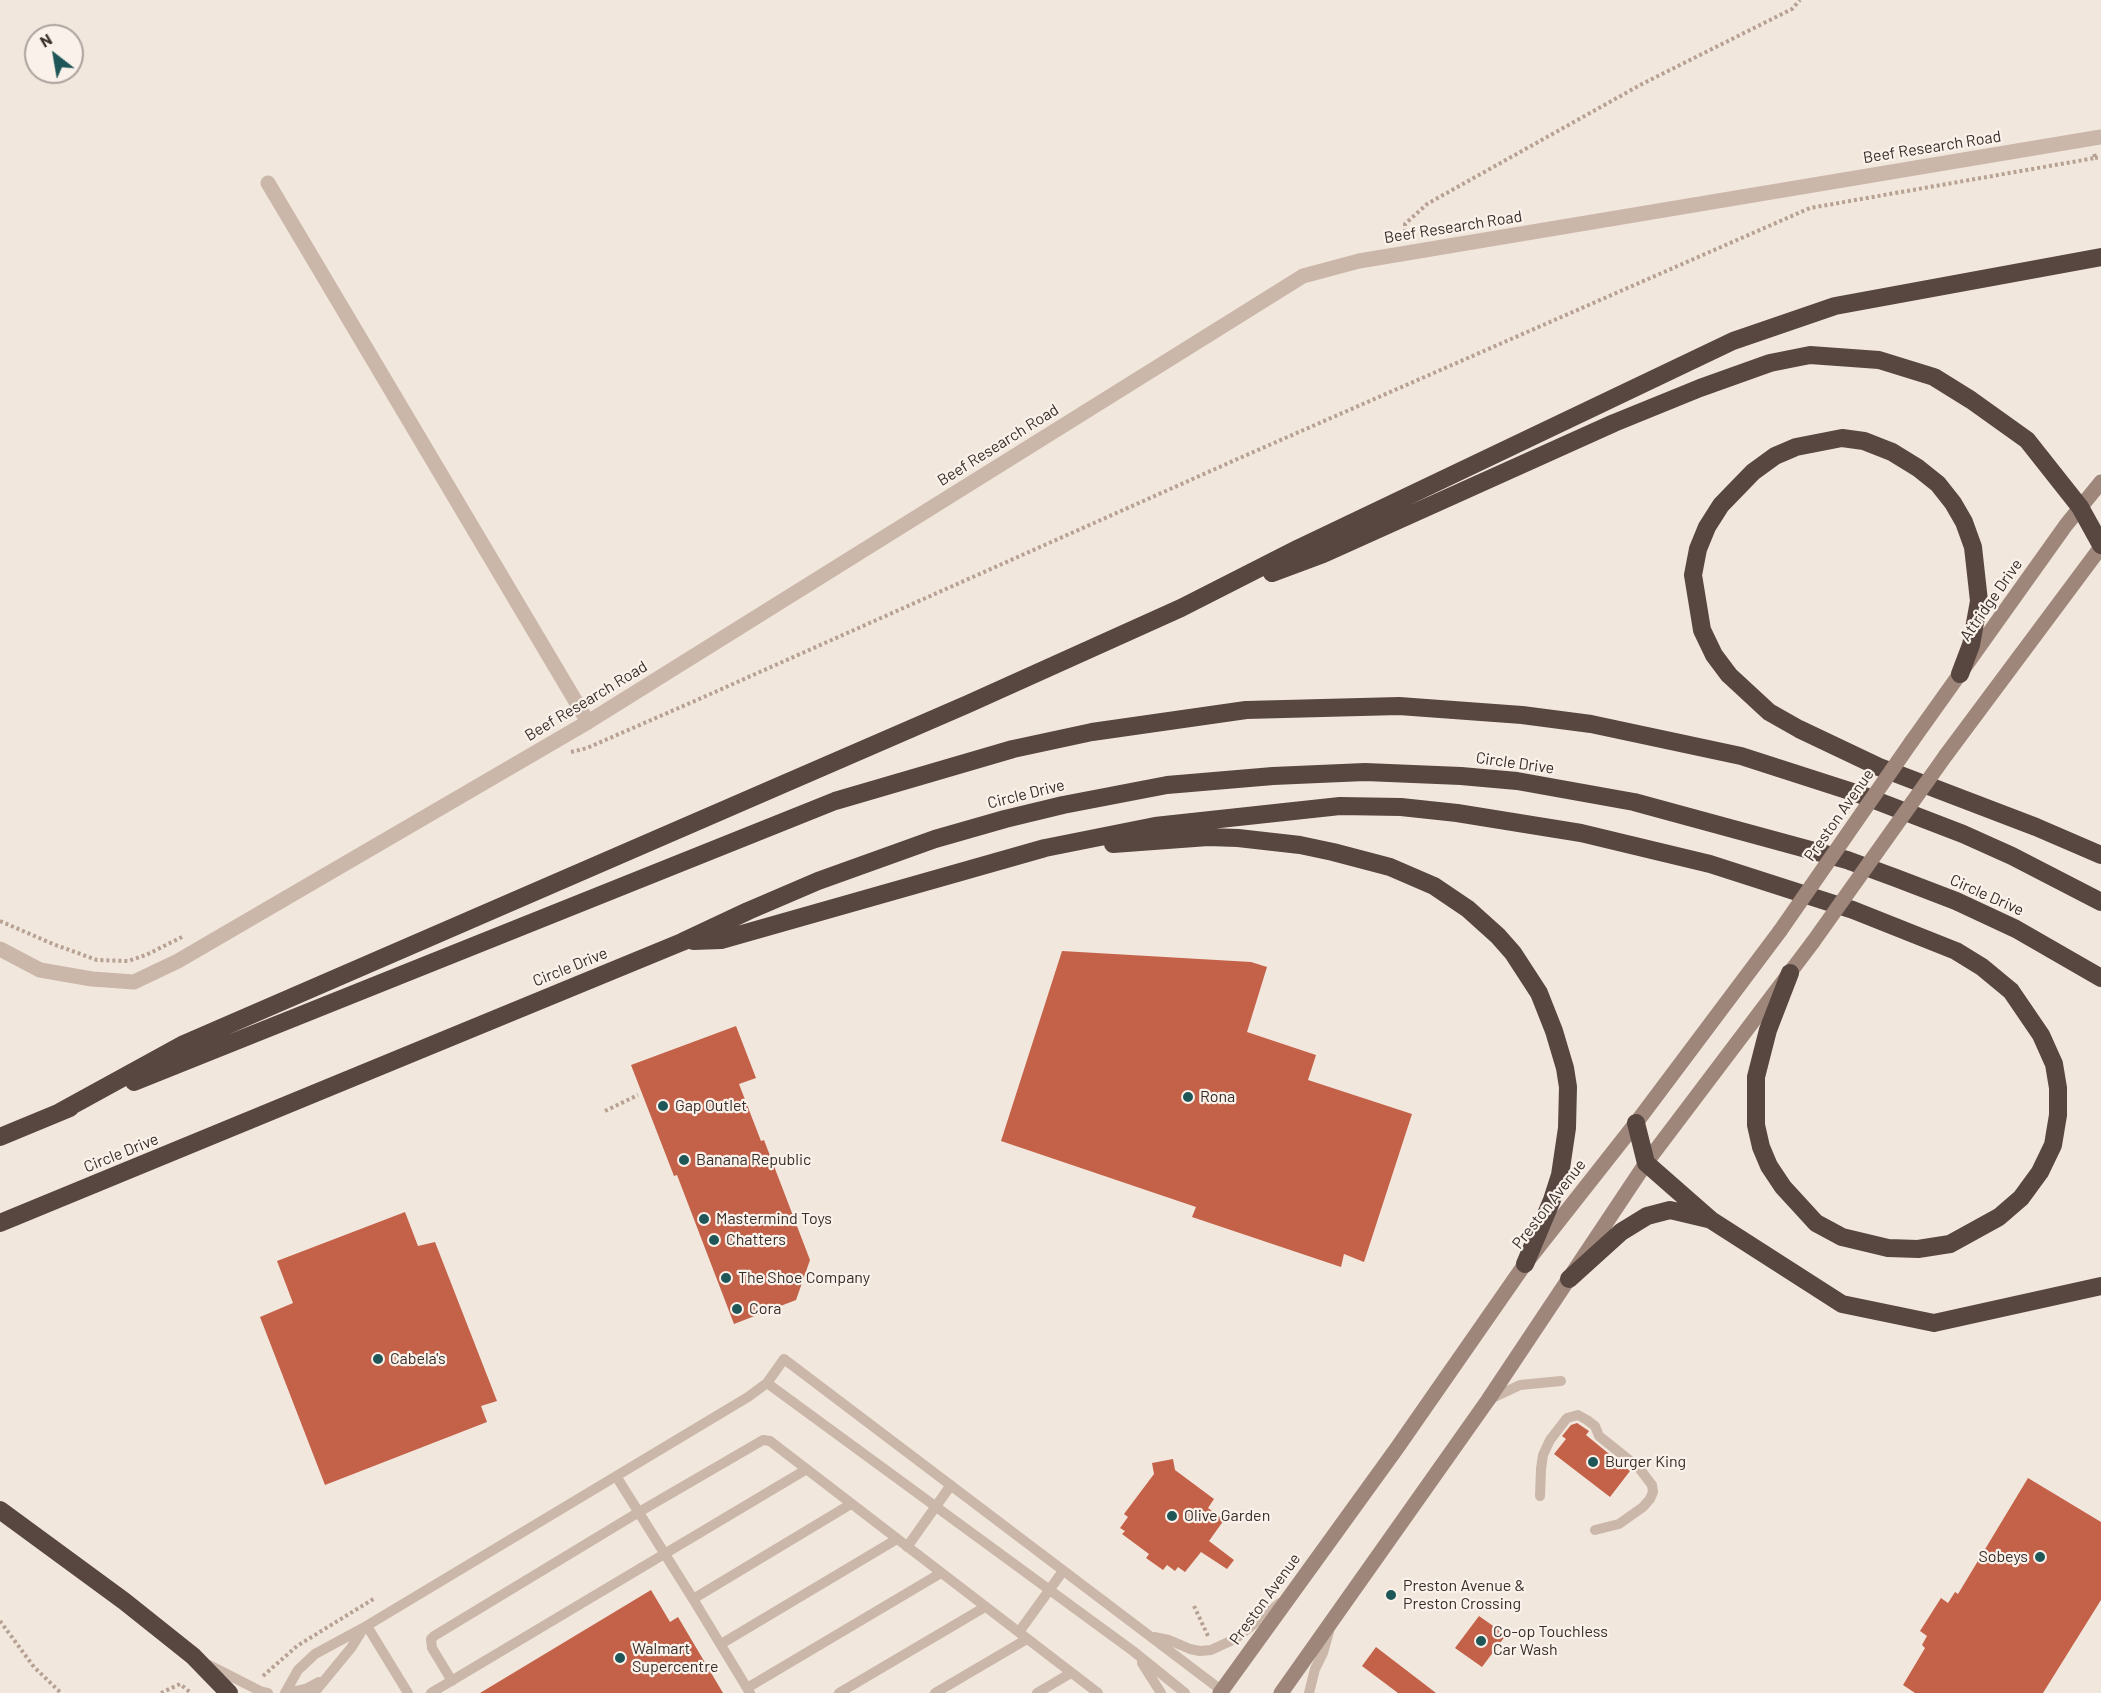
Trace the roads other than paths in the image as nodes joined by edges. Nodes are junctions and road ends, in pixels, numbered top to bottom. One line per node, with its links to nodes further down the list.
1 (2096, 138): 9 (street, Beef Research Road)
2 (268, 183): 9 (street)
3 (2101, 257): 7 (highway)
4 (2101, 482): 5 (main road, Attridge Drive)
5 (2080, 507): 6 (highway); 7 (highway); 8 (main road, Attridge Drive)
6 (2101, 546): 16 (main road, bridge)
7 (1181, 608): 18 (highway)
8 (1960, 674): 10 (main road, Attridge Drive); 12 (highway)
9 (588, 722): 15 (street, Beef Research Road)
10 (1912, 741): 19 (main road, Preston Avenue, bridge)
11 (1045, 848): 14 (highway); 16 (highway); 24 (highway)
12 (2101, 855)
13 (2101, 902): 18 (highway)
14 (682, 942): 17 (highway, Circle Drive); 23 (highway, Circle Drive)
15 (0, 949)
16 (1790, 973): 21 (main road)
17 (2101, 978)
18 (60, 1112): 20 (highway)
19 (1636, 1123): 21 (highway); 24 (main road, Preston Avenue)
20 (0, 1137)
21 (1646, 1163): 22 (highway); 25 (main road)
22 (1711, 1220): 25 (highway); 26 (highway)
23 (0, 1223)
24 (1525, 1264): 45 (main road, Preston Avenue)
25 (1569, 1279): 29 (main road)
26 (2101, 1286)
27 (1561, 1381): 29 (lane)
28 (767, 1383): 31 (lane); 32 (lane); 35 (lane)
29 (1488, 1400): 48 (main road)
30 (807, 1469): 34 (lane); 37 (lane); 41 (lane)
31 (616, 1476): 37 (lane); 49 (lane)
32 (951, 1485): 35 (lane); 42 (lane)
33 (1540, 1496): 38 (lane)
34 (851, 1504): 39 (lane); 46 (lane)
35 (936, 1506): 40 (lane); 44 (lane)
36 (0, 1510): 54 (highway)
37 (639, 1512): 41 (lane); 57 (lane)
38 (1595, 1530)
39 (897, 1539): 40 (lane); 52 (lane)
40 (907, 1547): 43 (lane)
41 (664, 1553): 46 (lane); 57 (lane)
42 (1063, 1571): 44 (lane); 51 (lane)
43 (940, 1573): 47 (lane); 58 (lane)
44 (1050, 1590): 50 (lane); 53 (lane)
45 (1290, 1596): 51 (lane); 59 (main road, Preston Avenue)
46 (693, 1599): 52 (lane)
47 (985, 1606): 50 (lane); 66 (lane)
48 (1332, 1621): 72 (main road); 73 (lane)
49 (365, 1627): 56 (lane); 62 (lane); 64 (lane)
50 (1023, 1636): 55 (lane); 67 (lane)
51 (1152, 1636): 59 (lane)
52 (721, 1644): 58 (lane)
53 (1133, 1651): 70 (lane); 71 (lane)
54 (193, 1656): 60 (highway); 61 (lane)
55 (1071, 1673): 68 (lane); 69 (lane)
56 (322, 1681): 62 (lane); 63 (lane)
57 (452, 1681): 65 (lane)
58 (748, 1691)
59 (1222, 1692)
60 (229, 1693)
61 (268, 1693)
62 (286, 1693)
63 (314, 1693)
64 (408, 1693)
65 (431, 1693)
66 (838, 1693)
67 (935, 1693)
68 (1037, 1693)
69 (1098, 1693)
70 (1161, 1693)
71 (1185, 1693)
72 (1281, 1693)
73 (1309, 1693)

